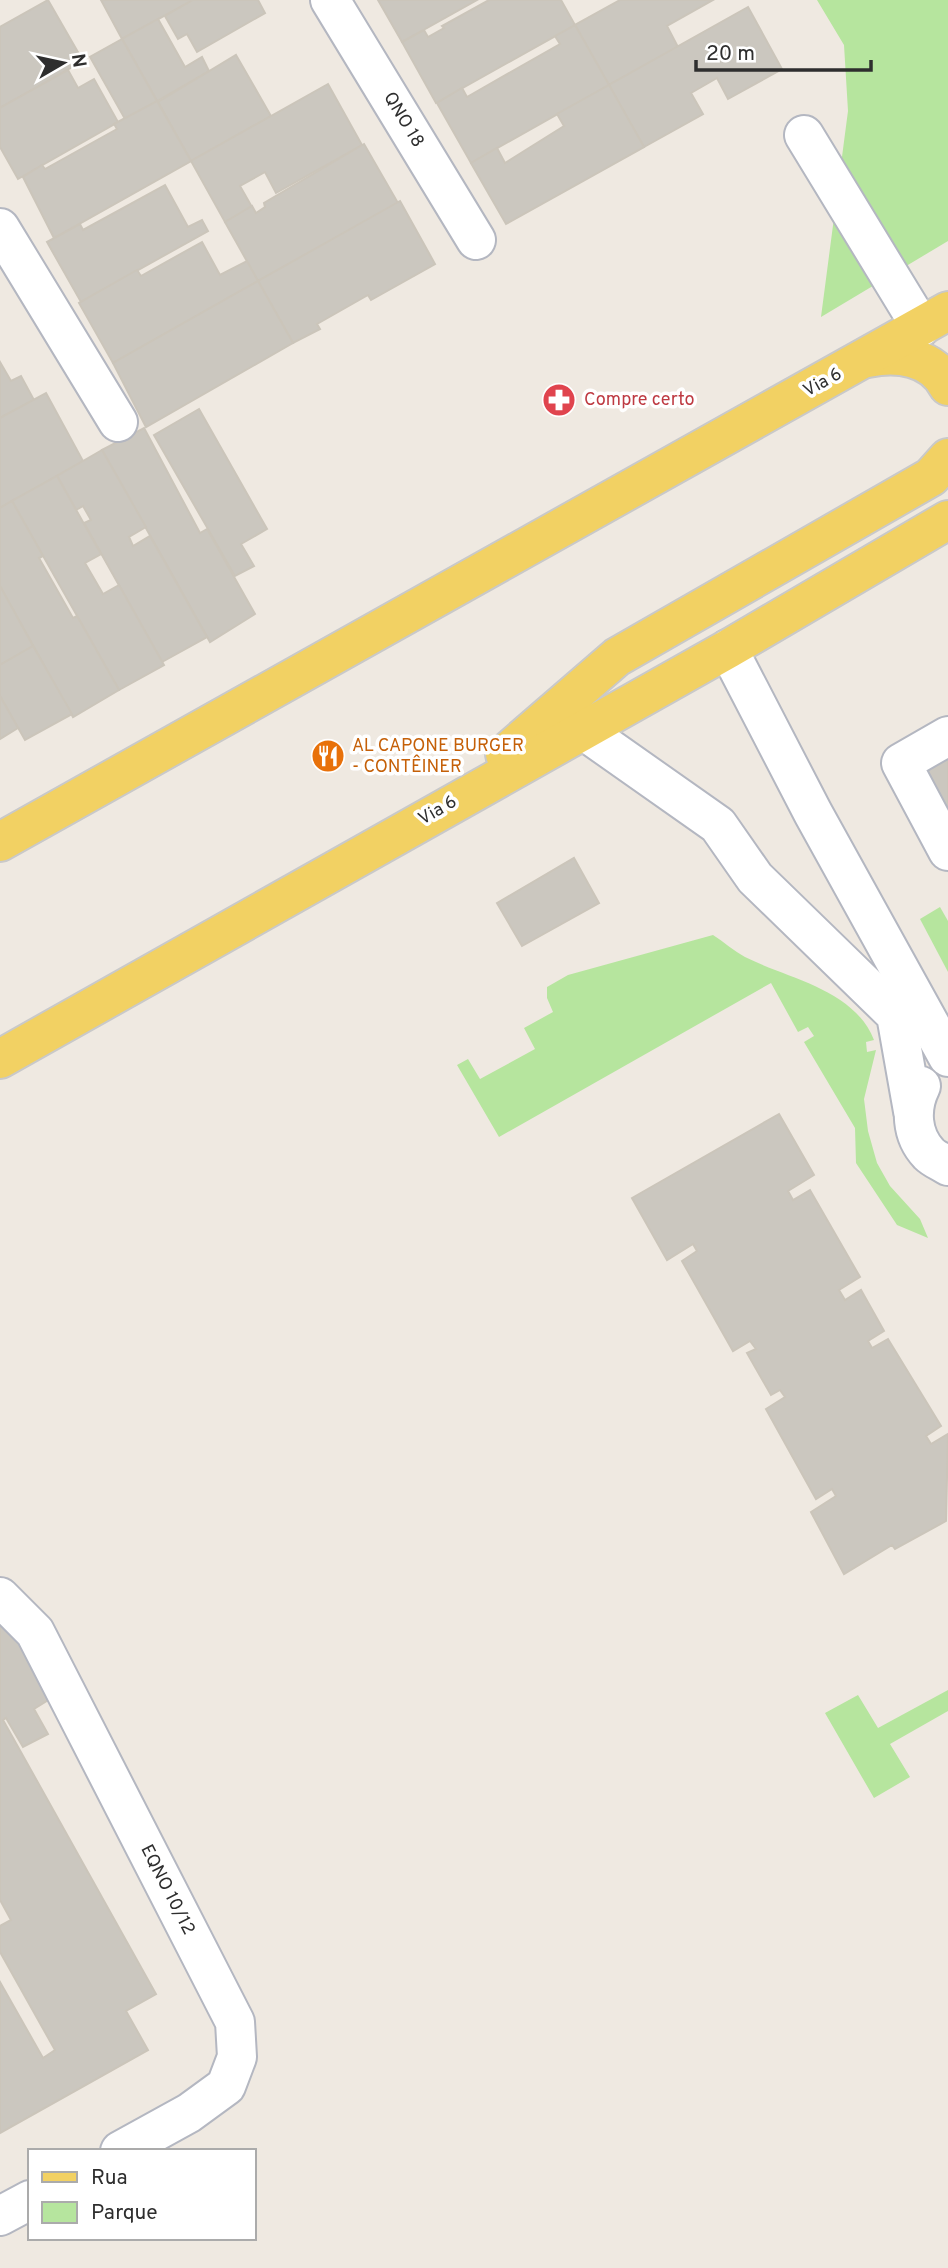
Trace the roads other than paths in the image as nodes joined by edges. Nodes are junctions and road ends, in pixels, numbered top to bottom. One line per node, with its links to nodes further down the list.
1 (330, 0): 4 (street, QNO 18)
2 (804, 135): 5 (street)
3 (0, 229): 8 (street)
4 (476, 240)
5 (934, 319): 6 (main road, Via 6)
6 (868, 358): 7 (main road); 15 (main road, Via 6)
7 (948, 386)
8 (118, 422)
9 (948, 458): 14 (main road)
10 (948, 520): 11 (main road, Via 6)
11 (728, 649): 12 (main road, Via 6); 17 (street)
12 (583, 730): 14 (main road, Via 6); 20 (street)
13 (948, 736): 16 (street)
14 (443, 809): 18 (main road, Via 6)
15 (0, 842)
16 (948, 850)
17 (948, 1057)
18 (0, 1059)
19 (948, 1063): 20 (street)
20 (913, 1111): 21 (street)
21 (942, 1169)
22 (0, 1597): 23 (street, EQNO 10/12)
23 (124, 2149)
24 (28, 2201): 25 (street)
25 (0, 2216)

